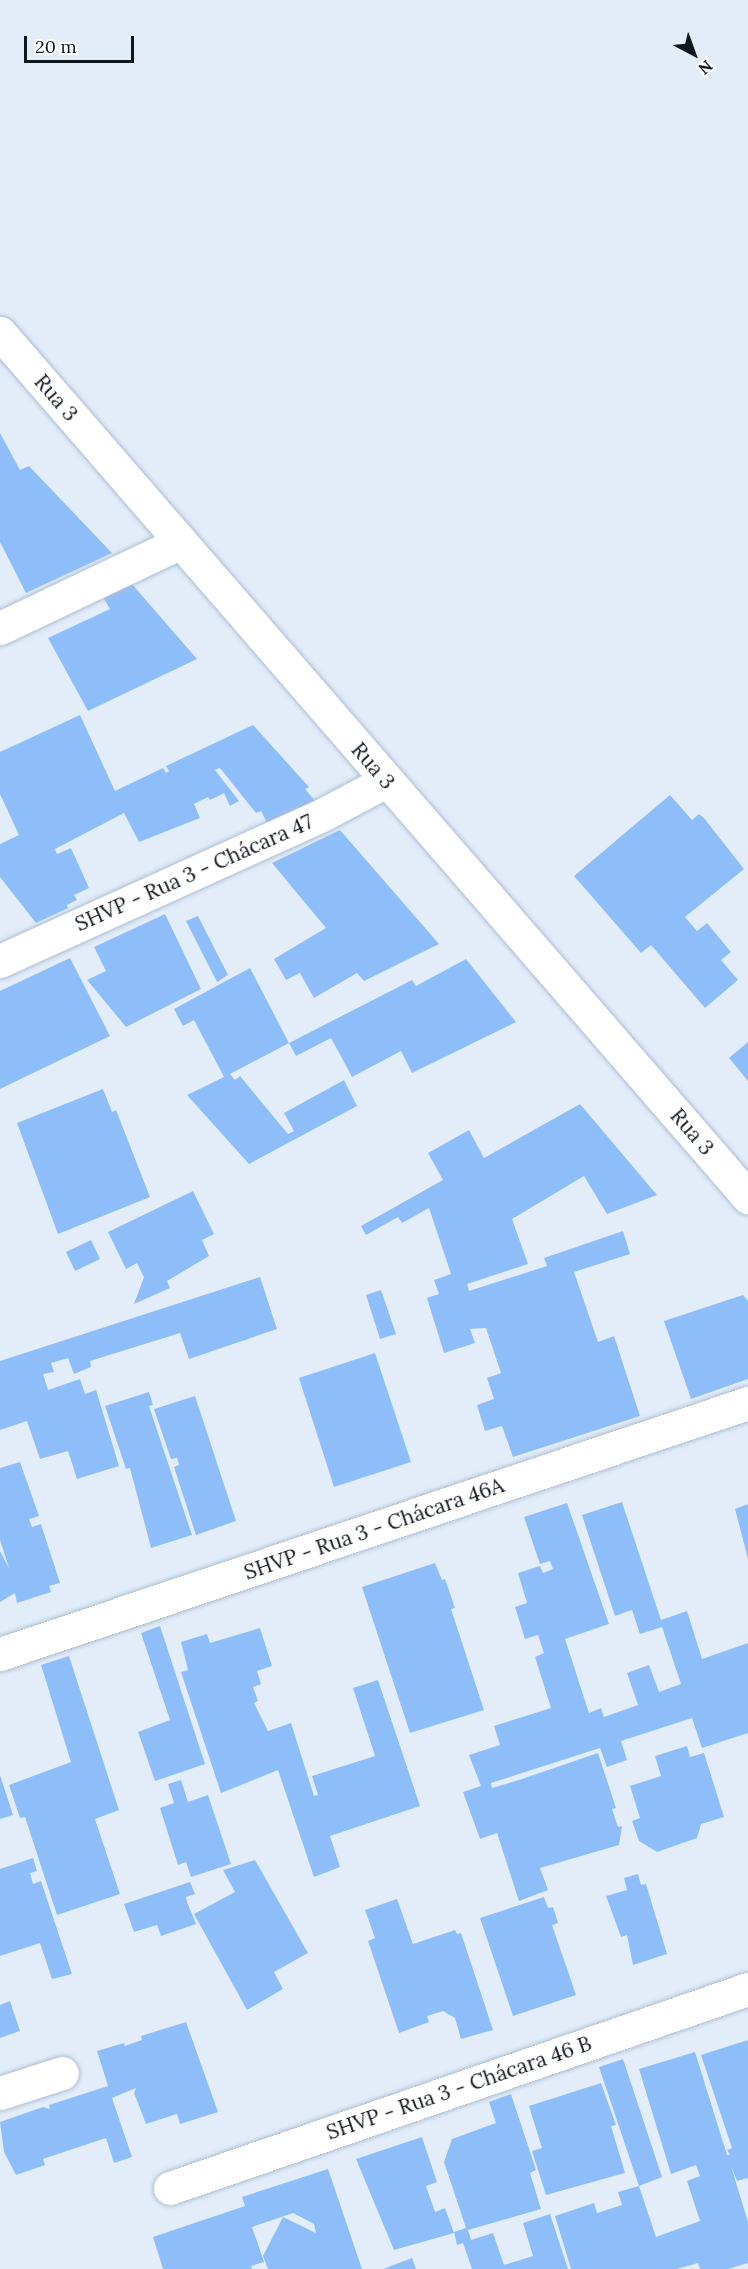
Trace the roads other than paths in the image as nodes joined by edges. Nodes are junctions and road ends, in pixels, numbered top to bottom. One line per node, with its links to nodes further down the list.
1 (0, 333): 2 (street, Rua 3)
2 (181, 542): 3 (street); 4 (street, Rua 3)
3 (0, 628)
4 (386, 781): 5 (street, SHVP - Rua 3 - Chácara 47); 6 (street, Rua 3)
5 (0, 961)
6 (748, 1197)
7 (748, 1402): 8 (street, SHVP - Rua 3 - Chácara 46A)
8 (0, 1654)
9 (748, 1989): 12 (street, SHVP - Rua 3 - Chácara 46 B)
10 (62, 2073): 11 (street)
11 (0, 2093)
12 (170, 2188)

